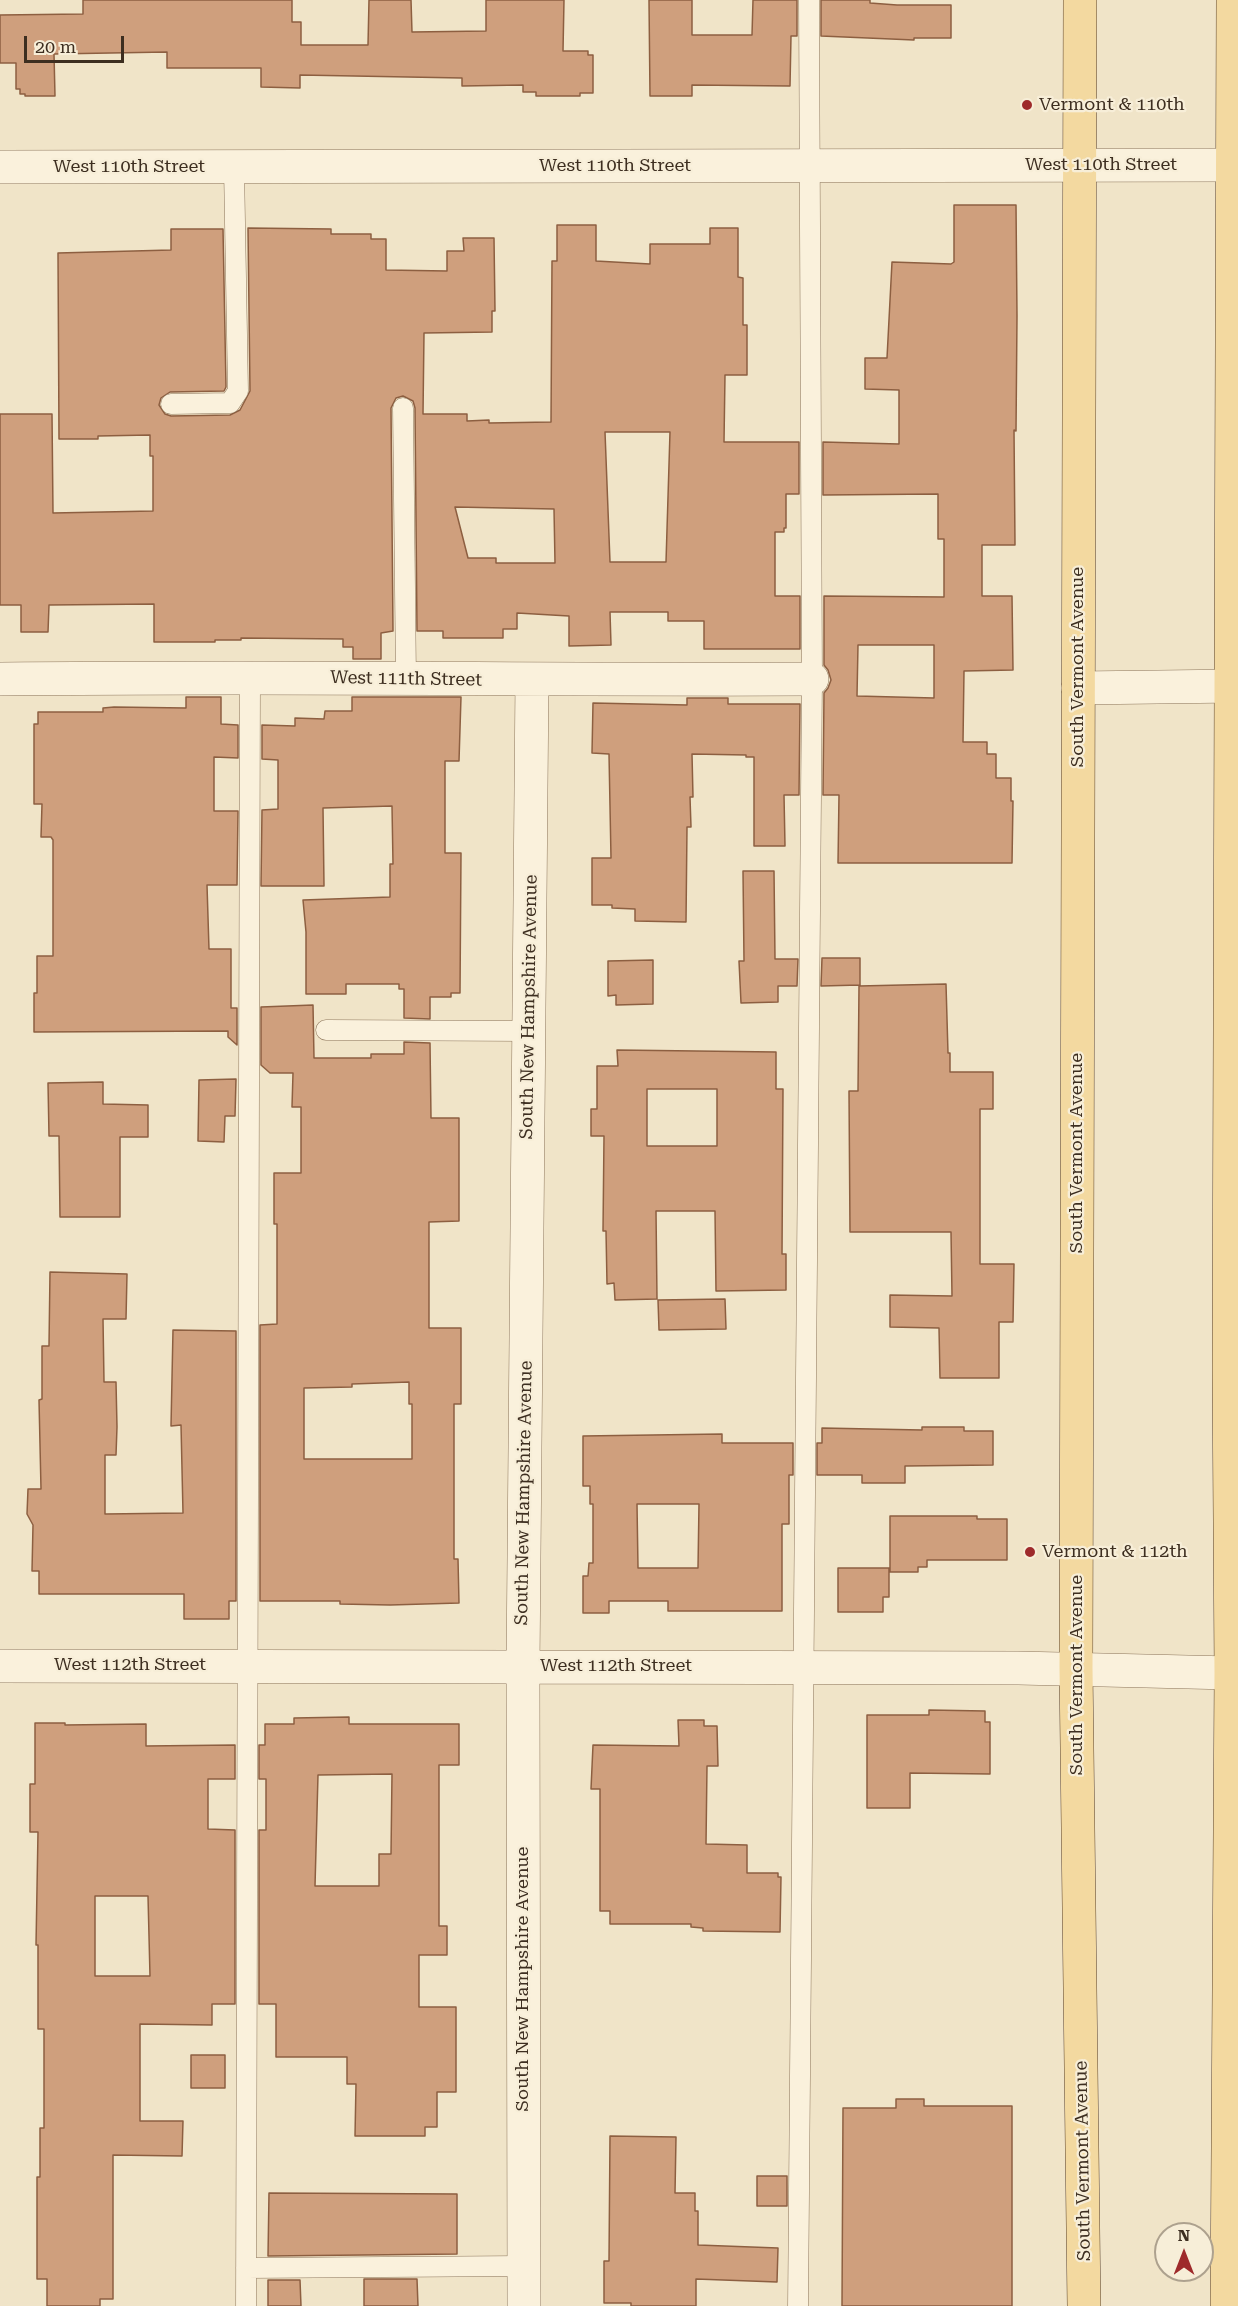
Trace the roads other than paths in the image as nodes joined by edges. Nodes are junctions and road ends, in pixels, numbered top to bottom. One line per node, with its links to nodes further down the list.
1 (809, 0): 7 (lane)
2 (1080, 0): 4 (main road, South Vermont Avenue)
3 (1235, 2): 5 (main road)
4 (1080, 165): 5 (street, West 110th Street); 7 (street, West 110th Street); 18 (main road, South Vermont Avenue)
5 (1231, 165): 9 (main road)
6 (234, 166): 7 (street, West 110th Street); 8 (street, West 110th Street); 10 (lane)
7 (809, 166): 15 (lane)
8 (0, 167)
9 (1234, 362): 17 (main road)
10 (171, 404)
11 (403, 408): 14 (lane)
12 (250, 677): 13 (street, West 111th Street); 14 (street, West 111th Street); 23 (lane)
13 (0, 679)
14 (406, 679): 16 (street, West 111th Street)
15 (812, 679): 16 (street, West 111th Street); 26 (lane)
16 (532, 680): 20 (street, South New Hampshire Avenue)
17 (1234, 686): 18 (street); 21 (main road)
18 (1078, 688): 27 (main road, South Vermont Avenue)
19 (327, 1030): 20 (lane)
20 (529, 1031): 24 (street, South New Hampshire Avenue)
21 (1234, 1072): 22 (main road)
22 (1233, 1370): 28 (main road)
23 (246, 1665): 24 (street, West 112th Street); 25 (street, West 112th Street); 30 (lane)
24 (523, 1665): 26 (street, West 112th Street); 29 (street, South New Hampshire Avenue)
25 (0, 1666)
26 (802, 1666): 27 (street, West 112th Street); 33 (lane)
27 (1076, 1668): 28 (street, West 112th Street); 34 (main road, South Vermont Avenue)
28 (1235, 1673): 35 (main road)
29 (524, 2266): 30 (lane); 32 (street, South New Hampshire Avenue)
30 (246, 2268): 31 (lane)
31 (246, 2306)
32 (524, 2306)
33 (798, 2306)
34 (1084, 2306)
35 (1227, 2306)

